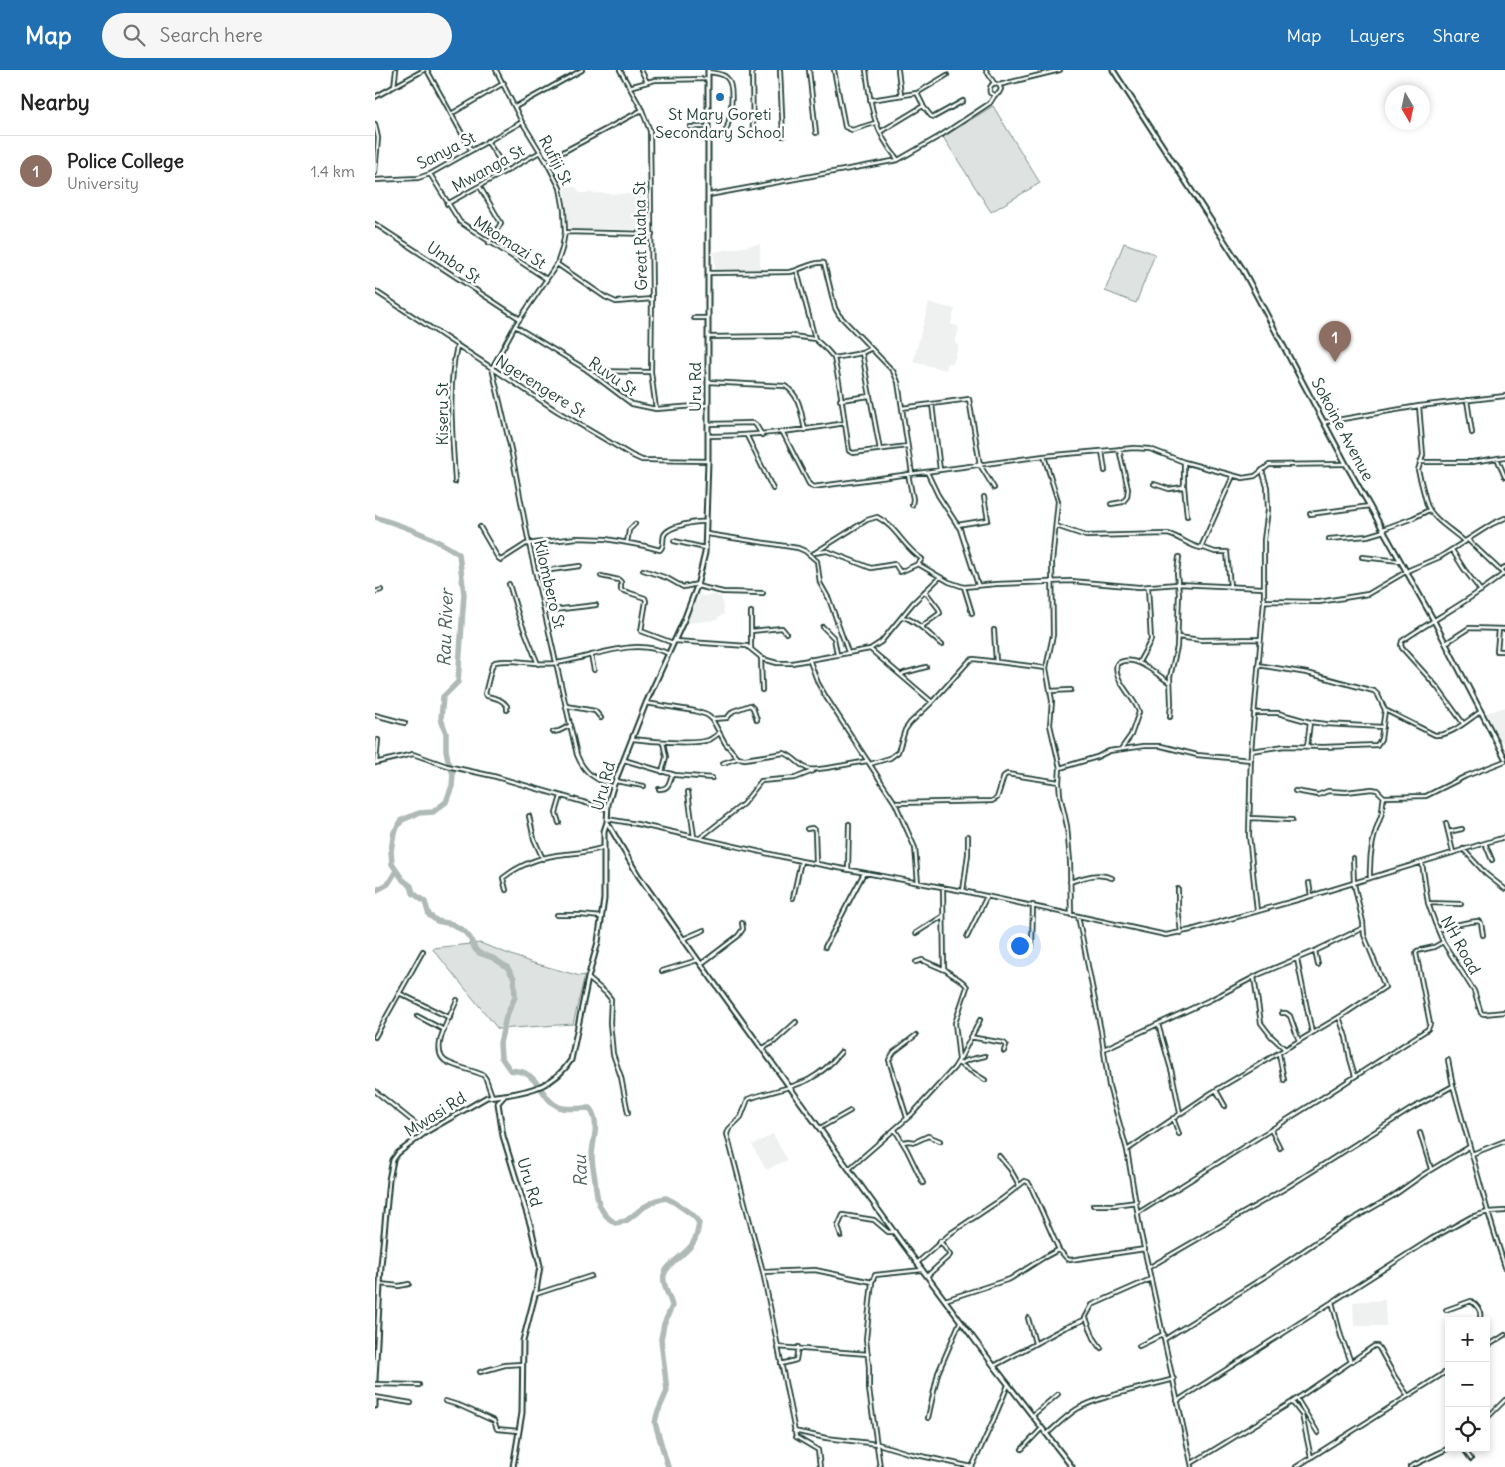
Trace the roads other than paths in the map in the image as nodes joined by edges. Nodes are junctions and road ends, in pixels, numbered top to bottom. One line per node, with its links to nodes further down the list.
1 (396, 70): 24 (street)
2 (426, 70): 24 (street); 36 (street)
3 (497, 70): 21 (street, Rufiji St)
4 (582, 70): 34 (street)
5 (620, 70): 25 (street, Great Ruaha St)
6 (641, 70): 19 (street)
7 (751, 70): 44 (street)
8 (780, 70): 45 (street)
9 (809, 70): 43 (street)
10 (835, 70): 38 (street)
11 (866, 70): 31 (street)
12 (898, 70): 28 (street)
13 (986, 70): 22 (street)
14 (1060, 70): 20 (street)
15 (1113, 70): 92 (street, Sokoine Avenue)
16 (708, 71): 18 (street, Uru Rd); 46 (street)
17 (947, 75): 27 (street)
18 (708, 79): 19 (street); 41 (street, Uru Rd)
19 (647, 82): 25 (street)
20 (1007, 82): 23 (street); 26 (street)
21 (504, 83): 34 (street, Rufiji St); 36 (street)
22 (994, 83): 23 (street); 29 (street)
23 (999, 85): 26 (street)
24 (394, 87): 30 (street)
25 (629, 87): 35 (street, Great Ruaha St)
26 (1001, 89): 29 (street)
27 (917, 93): 28 (street); 33 (street)
28 (901, 95): 31 (street)
29 (995, 95): 50 (street)
30 (375, 97)
31 (870, 100): 38 (street)
32 (963, 101): 33 (street)
33 (923, 106): 42 (street)
34 (515, 107): 37 (street, Rufiji St)
35 (642, 110): 51 (street); 61 (street, Great Ruaha St)
36 (451, 114): 48 (street)
37 (523, 122): 47 (street, Sanya St); 49 (street, Rufiji St)
38 (875, 123): 42 (street)
39 (375, 124): 53 (street)
40 (691, 127): 41 (street)
41 (708, 127): 46 (street, Uru Rd)
42 (880, 132): 50 (street)
43 (816, 133)
44 (753, 136)
45 (783, 136)
46 (708, 137): 57 (street, Uru Rd)
47 (487, 141): 48 (street, Sanya St); 52 (street)
48 (471, 150): 54 (street, Sanya St)
49 (540, 152): 51 (street, Rufiji St); 52 (street, Mwanga St)
50 (898, 160): 57 (street)
51 (547, 161): 60 (street, Rufiji St)
52 (507, 171): 56 (street, Mwanga St)
53 (375, 173)
54 (430, 174): 55 (street, Sanya St); 58 (street, Mkomazi St)
55 (375, 180)
56 (480, 187): 58 (street, Mwanga St); 62 (street)
57 (709, 195): 65 (street, Uru Rd)
58 (447, 204): 62 (street, Mkomazi St)
59 (375, 224): 69 (street, Umba St)
60 (565, 232): 61 (street); 63 (street, Rufiji St)
61 (652, 234): 68 (street, Great Ruaha St)
62 (489, 243): 66 (street, Mkomazi St)
63 (557, 264): 66 (street, Rufiji St); 68 (street)
64 (797, 271): 65 (street); 74 (street); 76 (street)
65 (708, 273): 71 (street, Uru Rd)
66 (545, 279): 69 (street, Rufiji St)
67 (375, 291): 75 (street, Ngerengere St)
68 (652, 299): 81 (street, Great Ruaha St)
69 (520, 318): 72 (street, Rufiji St)
70 (694, 318): 71 (street)
71 (708, 318): 73 (street, Uru Rd)
72 (515, 326): 79 (street, Rufiji St); 80 (street, Ruvu St)
73 (709, 338): 74 (street); 82 (street, Uru Rd)
74 (815, 339): 78 (street)
75 (457, 346): 79 (street, Ngerengere St); 120 (street, Kiseru St)
76 (870, 349): 77 (street); 91 (street)
77 (862, 353): 78 (street); 83 (street)
78 (834, 358): 85 (street)
79 (491, 368): 108 (street, Ngerengere St); 144 (street, Kilombero St)
80 (587, 370): 81 (street); 90 (street, Ruvu St)
81 (651, 372): 90 (street, Great Ruaha St)
82 (708, 382): 88 (street, Uru Rd); 95 (street)
83 (870, 396): 85 (street); 103 (street)
84 (1505, 396): 86 (street)
85 (841, 400): 93 (street)
86 (1467, 400): 89 (street); 97 (street)
87 (932, 404): 91 (street); 112 (street); 113 (street)
88 (708, 405): 90 (street, Ruvu St); 94 (street, Uru Rd)
89 (1419, 406): 92 (street); 110 (street)
90 (656, 408)
91 (902, 408): 101 (street)
92 (1325, 422): 111 (street, Sokoine Avenue)
93 (845, 423): 95 (street); 103 (street)
94 (708, 424): 98 (street); 99 (street, Uru Rd)
95 (805, 430): 96 (street)
96 (783, 433): 98 (street); 117 (street)
97 (1472, 433)
98 (762, 435): 100 (street)
99 (708, 436): 100 (street); 108 (street, Uru Rd)
100 (747, 436): 124 (street)
101 (907, 446): 103 (street); 117 (street)
102 (1119, 449): 104 (street); 109 (street); 126 (street)
103 (880, 450)
104 (1102, 451): 105 (street); 115 (street)
105 (1044, 456): 112 (street); 136 (street)
106 (1505, 457): 107 (street)
107 (1497, 458): 110 (street); 119 (street)
108 (708, 462): 133 (street, Uru Rd)
109 (1184, 462): 118 (street); 122 (street)
110 (1420, 462): 129 (street)
111 (1346, 464): 114 (street); 128 (street, Sokoine Avenue)
112 (980, 465): 113 (street); 123 (street)
113 (940, 470): 116 (street)
114 (1262, 470): 118 (street); 170 (street)
115 (1105, 471)
116 (927, 472): 117 (street); 135 (street)
117 (910, 474): 127 (street)
118 (1233, 476): 146 (street)
119 (1505, 477)
120 (455, 482)
121 (1155, 484): 122 (street)
122 (1184, 486): 131 (street)
123 (994, 488)
124 (773, 489)
125 (984, 497): 135 (street)
126 (1111, 504)
127 (912, 505)
128 (1370, 506): 130 (street); 138 (street, Sokoine Avenue)
129 (1429, 510): 138 (street); 142 (street)
130 (1310, 514)
131 (1187, 516)
132 (1505, 518): 142 (street)
133 (707, 522): 139 (street, Uru Rd); 143 (street)
134 (635, 524): 143 (street)
135 (957, 525): 166 (street)
136 (1056, 526): 146 (street); 162 (street)
137 (480, 527): 144 (street)
138 (1383, 530): 140 (street); 151 (street, Sokoine Avenue)
139 (707, 534): 145 (street, Uru Rd); 148 (street)
140 (1329, 539)
141 (674, 541): 145 (street)
142 (1467, 541): 147 (street); 156 (street)
143 (627, 543): 144 (street)
144 (529, 544): 157 (street, Kilombero St)
145 (705, 548): 165 (street, Uru Rd)
146 (1201, 548): 169 (street)
147 (1452, 550): 158 (street); 173 (street)
148 (813, 554): 152 (street); 152 (street); 198 (street)
149 (1179, 557): 164 (street)
150 (1363, 557): 151 (street)
151 (1399, 561): 158 (street, Sokoine Avenue)
152 (917, 564): 161 (street)
153 (580, 566): 157 (street)
154 (1505, 567): 156 (street)
155 (643, 570): 165 (street)
156 (1499, 570): 159 (street)
157 (536, 572): 178 (street, Kilombero St)
158 (1406, 572): 176 (street); 182 (street, Sokoine Avenue)
159 (1504, 574): 173 (street)
160 (601, 576): 192 (street)
161 (941, 577): 167 (street); 172 (street)
162 (1053, 582): 166 (street); 168 (street); 210 (street)
163 (509, 584): 207 (street)
164 (1178, 584): 168 (street); 169 (street); 190 (street)
165 (697, 585): 175 (street); 192 (street, Uru Rd)
166 (978, 585): 167 (street)
167 (964, 587): 180 (street)
168 (1148, 587): 205 (street)
169 (1230, 587): 170 (street)
170 (1263, 588): 176 (street)
171 (381, 590): 174 (street)
172 (925, 591): 181 (street); 184 (street)
173 (1481, 591): 182 (street)
174 (375, 592)
175 (763, 593)
176 (1264, 601): 191 (street)
177 (596, 605): 178 (street)
178 (545, 611): 206 (street, Kilombero St)
179 (751, 612): 186 (street)
180 (972, 613)
181 (902, 618): 184 (street); 196 (street)
182 (1433, 619): 193 (street, Sokoine Avenue); 231 (street)
183 (823, 627): 200 (street)
184 (921, 628): 194 (street)
185 (1505, 629): 188 (street)
186 (751, 630): 189 (street); 195 (street)
187 (994, 630): 204 (street)
188 (1499, 630): 193 (street); 197 (street)
189 (786, 633)
190 (1178, 637): 191 (street); 213 (street)
191 (1260, 639): 208 (street)
192 (674, 642): 195 (street); 199 (street, Uru Rd)
193 (1446, 643): 222 (street, Sokoine Avenue)
194 (942, 645)
195 (751, 649): 202 (street)
196 (870, 649): 198 (street); 212 (street)
197 (1505, 651)
198 (848, 652): 200 (street)
199 (669, 654): 201 (street); 218 (street, Uru Rd)
200 (837, 654): 203 (street)
201 (591, 655): 206 (street); 211 (street)
202 (761, 657): 203 (street); 214 (street)
203 (809, 659): 246 (street)
204 (996, 662): 210 (street); 217 (street)
205 (1139, 662): 213 (street); 240 (street)
206 (557, 663): 207 (street); 219 (street, Kilombero St)
207 (538, 664): 220 (street)
208 (1258, 665): 221 (street); 223 (street)
209 (926, 667): 212 (street)
210 (1046, 668): 216 (street)
211 (594, 670)
212 (901, 675): 217 (street)
213 (1170, 683): 225 (street)
214 (763, 690)
215 (1071, 690): 216 (street)
216 (1050, 691): 249 (street)
217 (932, 702): 246 (street)
218 (647, 703): 227 (street); 236 (street, Uru Rd)
219 (567, 706): 226 (street); 232 (street, Kilombero St)
220 (507, 710)
221 (1385, 710): 231 (street); 233 (street)
222 (1480, 712): 231 (street); 243 (street, Sokoine Avenue)
223 (1254, 713): 229 (street); 241 (street)
224 (375, 715): 230 (street)
225 (1170, 717)
226 (601, 718)
227 (712, 719): 228 (street); 235 (street)
228 (757, 720)
229 (1309, 722): 233 (street); 239 (street)
230 (405, 723)
231 (1463, 723)
232 (571, 725): 234 (street); 257 (street, Kilombero St)
233 (1383, 727): 239 (street)
234 (553, 732)
235 (719, 734): 238 (street); 242 (street)
236 (633, 739): 238 (street); 244 (street, Uru Rd)
237 (378, 740): 247 (street)
238 (663, 742): 251 (street)
239 (1307, 747): 241 (street)
240 (1121, 749): 245 (street); 249 (street)
241 (1251, 751): 245 (street)
242 (738, 758): 248 (street); 250 (street)
243 (1505, 759): 262 (street)
244 (624, 760): 251 (street); 254 (street, Uru Rd)
245 (1251, 760): 266 (street)
246 (869, 762): 250 (street); 263 (street)
247 (375, 763): 261 (street)
248 (723, 763)
249 (1060, 768): 255 (street)
250 (813, 770): 277 (street)
251 (662, 772): 252 (street)
252 (672, 775): 253 (street); 258 (street)
253 (712, 778)
254 (615, 781): 256 (street); 257 (street, Uru Rd)
255 (1059, 782): 263 (street); 293 (street)
256 (644, 786)
257 (613, 787): 264 (street, Uru Rd)
258 (659, 789)
259 (1295, 791): 262 (street)
260 (688, 792): 276 (street)
261 (561, 796): 264 (street); 269 (street)
262 (1384, 797): 292 (street)
263 (895, 803): 294 (street)
264 (607, 809): 268 (street, Uru Rd)
265 (529, 816): 284 (street)
266 (1250, 818): 267 (street); 308 (street)
267 (1291, 820)
268 (607, 821): 276 (street); 280 (street, Uru Rd); 322 (street)
269 (559, 823)
270 (1446, 823): 274 (street)
271 (849, 824): 289 (street)
272 (807, 829): 287 (street)
273 (1462, 829): 274 (street)
274 (1448, 832): 282 (street)
275 (968, 836): 301 (street)
276 (693, 837): 277 (street)
277 (700, 838): 285 (street)
278 (1505, 838): 279 (street)
279 (1485, 843): 281 (street); 286 (street)
280 (604, 847): 284 (street); 313 (street, Uru Rd)
281 (1463, 849): 282 (street); 299 (street)
282 (1453, 852): 288 (street)
283 (1353, 858): 296 (street)
284 (543, 859): 300 (street)
285 (801, 860): 287 (street); 304 (street)
286 (1492, 860)
287 (816, 863): 289 (street)
288 (1422, 863): 292 (street); 305 (street, NH Road)
289 (848, 870): 290 (street)
290 (864, 873): 294 (street); 325 (street)
291 (1112, 878): 293 (street)
292 (1371, 878): 296 (street)
293 (1070, 882): 309 (street)
294 (918, 883): 297 (street)
295 (1309, 883): 303 (street)
296 (1354, 884): 303 (street); 315 (street)
297 (943, 887): 301 (street); 311 (street)
298 (1178, 889): 318 (street)
299 (1505, 889)
300 (506, 890)
301 (963, 891): 302 (street)
302 (987, 896): 307 (street); 321 (street)
303 (1311, 896): 308 (street)
304 (793, 898)
305 (1428, 903): 306 (street); 317 (street, NH Road)
306 (1461, 904)
307 (1033, 905): 309 (street); 324 (street)
308 (1257, 911): 318 (street)
309 (1071, 915): 312 (street)
310 (557, 916): 313 (street)
311 (943, 916): 319 (street); 333 (street)
312 (1078, 916): 318 (street); 354 (street)
313 (601, 917): 336 (street, Uru Rd)
314 (742, 923): 331 (street)
315 (1363, 928): 327 (street); 342 (street)
316 (704, 930): 322 (street)
317 (1438, 930): 320 (street); 323 (street, NH Road)
318 (1181, 932)
319 (916, 933)
320 (1483, 935)
321 (967, 937)
322 (683, 939): 329 (street)
323 (1443, 942): 339 (street, NH Road); 362 (street)
324 (1033, 946)
325 (825, 947)
326 (423, 950): 337 (street)
327 (1315, 951): 328 (street); 332 (street)
328 (1297, 959): 335 (street); 348 (street)
329 (697, 960): 331 (street); 334 (street)
330 (916, 962): 333 (street)
331 (701, 964): 353 (street)
332 (1318, 965)
333 (945, 970): 361 (street)
334 (662, 971)
335 (1254, 977): 346 (street); 355 (street)
336 (588, 978): 369 (street, Uru Rd); 373 (street)
337 (399, 993): 343 (street); 350 (street)
338 (457, 1000): 343 (street)
339 (1505, 1012)
340 (1282, 1013): 352 (street)
341 (417, 1016): 347 (street)
342 (1339, 1017): 348 (street); 362 (street)
343 (450, 1018): 347 (street)
344 (979, 1020): 351 (street)
345 (796, 1022): 353 (street)
346 (1158, 1024): 354 (street); 374 (street)
347 (444, 1030): 370 (street)
348 (1312, 1033): 352 (street)
349 (916, 1035): 375 (street)
350 (375, 1036)
351 (970, 1037): 356 (street); 361 (street)
352 (1299, 1041): 355 (street)
353 (763, 1048): 366 (street)
354 (1104, 1049): 388 (street)
355 (1285, 1049): 358 (street)
356 (1005, 1051)
357 (841, 1052): 366 (street)
358 (1279, 1054): 364 (street); 367 (street)
359 (985, 1056): 361 (street)
360 (1448, 1060): 365 (street)
361 (959, 1062): 363 (street); 375 (street)
362 (1355, 1076): 379 (street)
363 (985, 1080)
364 (1284, 1080)
365 (1453, 1086): 386 (street); 407 (street)
366 (791, 1088): 377 (street); 409 (street)
367 (1216, 1090): 371 (street); 374 (street)
368 (375, 1092): 380 (street)
369 (505, 1095): 370 (street, Mwasi Rd); 416 (street, Uru Rd)
370 (492, 1096): 380 (street, Mwasi Rd)
371 (1225, 1106)
372 (850, 1111): 377 (street)
373 (628, 1113)
374 (1180, 1113): 376 (street)
375 (907, 1118): 378 (street)
376 (1173, 1118): 382 (street); 388 (street)
377 (820, 1128): 391 (street)
378 (895, 1130): 385 (street); 391 (street)
379 (1271, 1130): 387 (street); 399 (street)
380 (426, 1132): 414 (street, Mwasi Rd)
381 (1420, 1133): 392 (street)
382 (1179, 1134)
383 (940, 1141): 385 (street)
384 (1505, 1141): 389 (street)
385 (903, 1142): 393 (street)
386 (1469, 1147): 389 (street); 392 (street)
387 (1280, 1148)
388 (1127, 1150): 395 (street)
389 (1472, 1154): 398 (street)
390 (999, 1156): 394 (street)
391 (849, 1169): 400 (street)
392 (1431, 1169): 426 (street)
393 (923, 1183)
394 (1019, 1185): 402 (street); 404 (street)
395 (1137, 1202): 396 (street); 399 (street)
396 (1093, 1205)
397 (1505, 1211): 398 (street)
398 (1488, 1212): 406 (street); 418 (street)
399 (1138, 1213): 403 (street)
400 (895, 1232): 401 (street); 405 (street)
401 (841, 1236)
402 (940, 1241): 405 (street); 411 (street)
403 (1145, 1249): 404 (street); 407 (street)
404 (1059, 1250): 417 (street)
405 (917, 1263): 408 (street)
406 (1505, 1267)
407 (1149, 1268): 412 (street)
408 (922, 1270): 411 (street); 413 (street)
409 (763, 1272): 413 (street); 430 (street)
410 (591, 1276): 416 (street)
411 (927, 1277): 417 (street)
412 (1151, 1279): 422 (street); 424 (street)
413 (872, 1282): 433 (street)
414 (380, 1284): 415 (street); 441 (street, Mwasi Rd)
415 (409, 1284)
416 (536, 1294): 435 (street, Uru Rd)
417 (944, 1300): 423 (street)
418 (1332, 1302): 434 (street); 451 (street)
419 (1446, 1310): 420 (street)
420 (1480, 1317)
421 (1029, 1318): 427 (street)
422 (1086, 1318): 427 (street); 432 (street)
423 (960, 1322): 437 (street); 457 (street)
424 (1164, 1334): 426 (street); 429 (street)
425 (1505, 1336): 428 (street)
426 (1165, 1339): 440 (street)
427 (1035, 1343): 437 (street)
428 (1490, 1345)
429 (1139, 1346)
430 (777, 1347): 431 (street); 436 (street)
431 (798, 1347): 433 (street); 436 (street)
432 (1101, 1348)
433 (868, 1354): 463 (street)
434 (1351, 1362): 446 (street); 448 (street)
435 (522, 1364): 438 (street); 460 (street, Uru Rd)
436 (781, 1364): 459 (street)
437 (993, 1366): 444 (street)
438 (480, 1372)
439 (1445, 1373): 446 (street)
440 (1174, 1379): 451 (street); 462 (street)
441 (375, 1380)
442 (375, 1384): 443 (street)
443 (419, 1385)
444 (1008, 1385): 456 (street); 473 (street)
445 (1058, 1394): 456 (street)
446 (1408, 1396): 467 (street)
447 (375, 1398): 453 (street); 454 (street)
448 (1297, 1399): 452 (street); 461 (street)
449 (1505, 1400): 455 (street)
450 (445, 1401): 460 (street)
451 (1177, 1401): 469 (street)
452 (1291, 1402): 467 (street); 469 (street)
453 (411, 1403)
454 (375, 1406)
455 (1490, 1415)
456 (1032, 1416): 458 (street)
457 (927, 1418)
458 (1042, 1428): 462 (street); 464 (street)
459 (794, 1430): 463 (street); 471 (street)
460 (519, 1431): 470 (street, Uru Rd)
461 (1318, 1433)
462 (1047, 1434): 474 (street)
463 (878, 1444): 472 (street); 473 (street)
464 (1023, 1449)
465 (1445, 1450): 477 (street)
466 (1466, 1452): 468 (street)
467 (1311, 1458): 476 (street)
468 (1471, 1460)
469 (1192, 1463): 475 (street)
470 (513, 1467)
471 (820, 1467)
472 (880, 1467)
473 (972, 1467)
474 (1072, 1467)
475 (1193, 1467)
476 (1296, 1467)
477 (1410, 1467)

